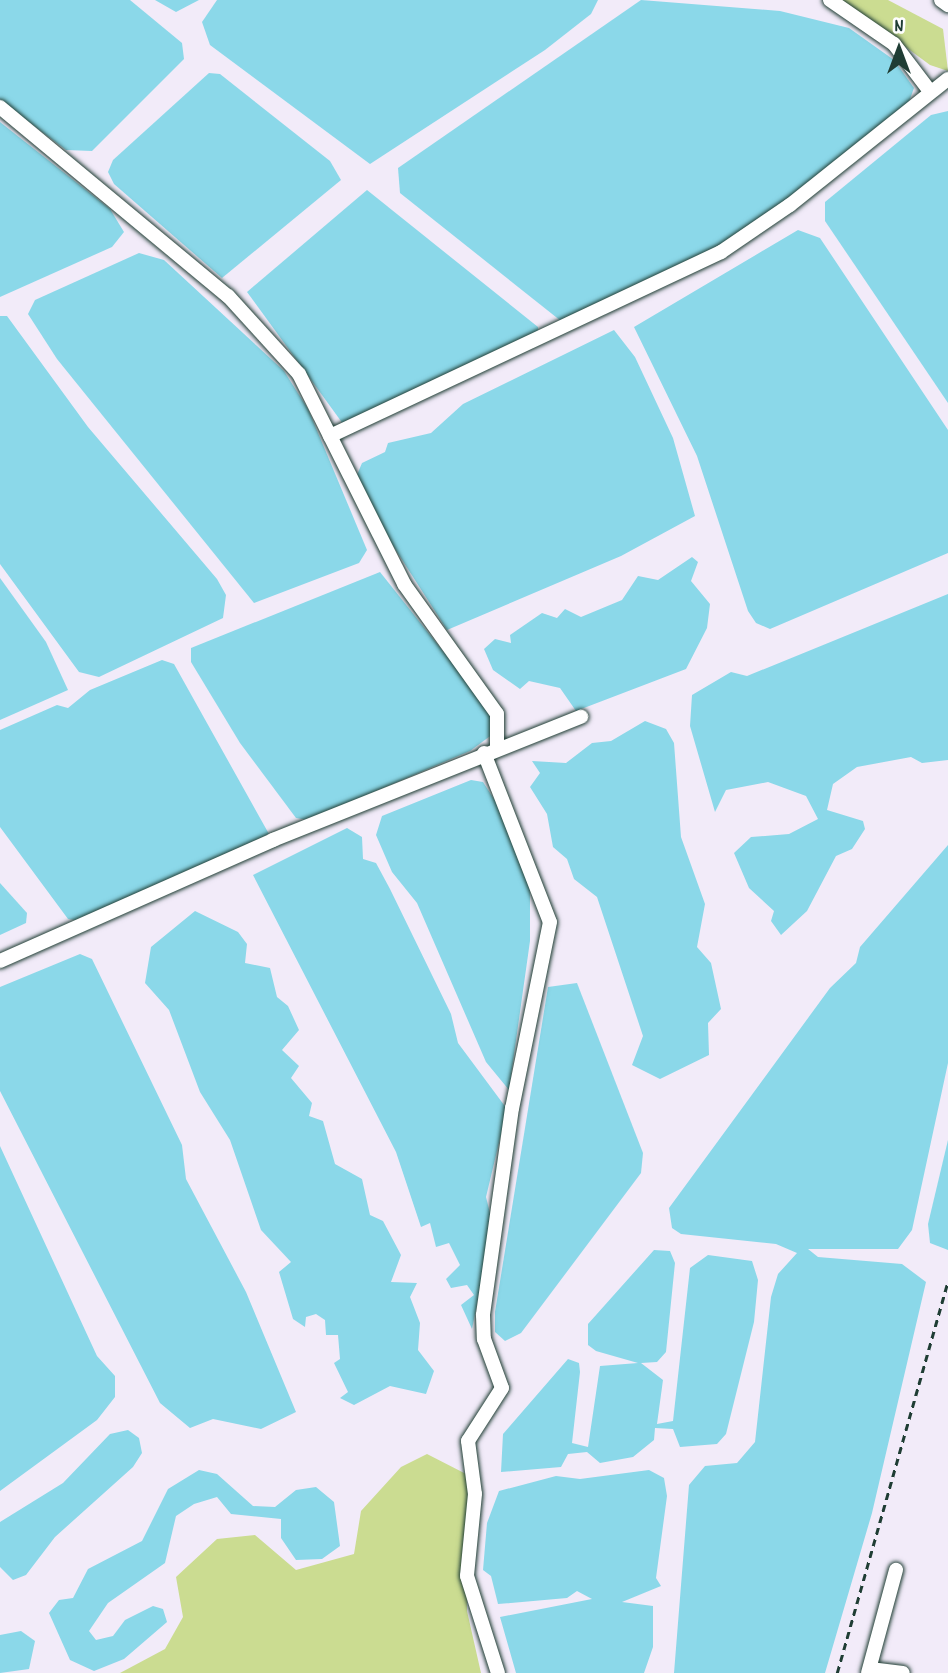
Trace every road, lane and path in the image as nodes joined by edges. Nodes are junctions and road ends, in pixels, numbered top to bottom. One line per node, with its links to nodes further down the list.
1 (830, 0): 5 (street)
2 (941, 0): 3 (street)
3 (948, 5)
4 (948, 79): 5 (street)
5 (929, 90): 7 (street)
6 (0, 107): 7 (street)
7 (330, 436): 9 (street)
8 (581, 717): 9 (street)
9 (490, 750): 10 (street); 14 (street)
10 (0, 961)
11 (948, 1281): 15 (path)
12 (896, 1570): 13 (street)
13 (869, 1671): 16 (street)
14 (498, 1673)
15 (837, 1673)
16 (903, 1673)

